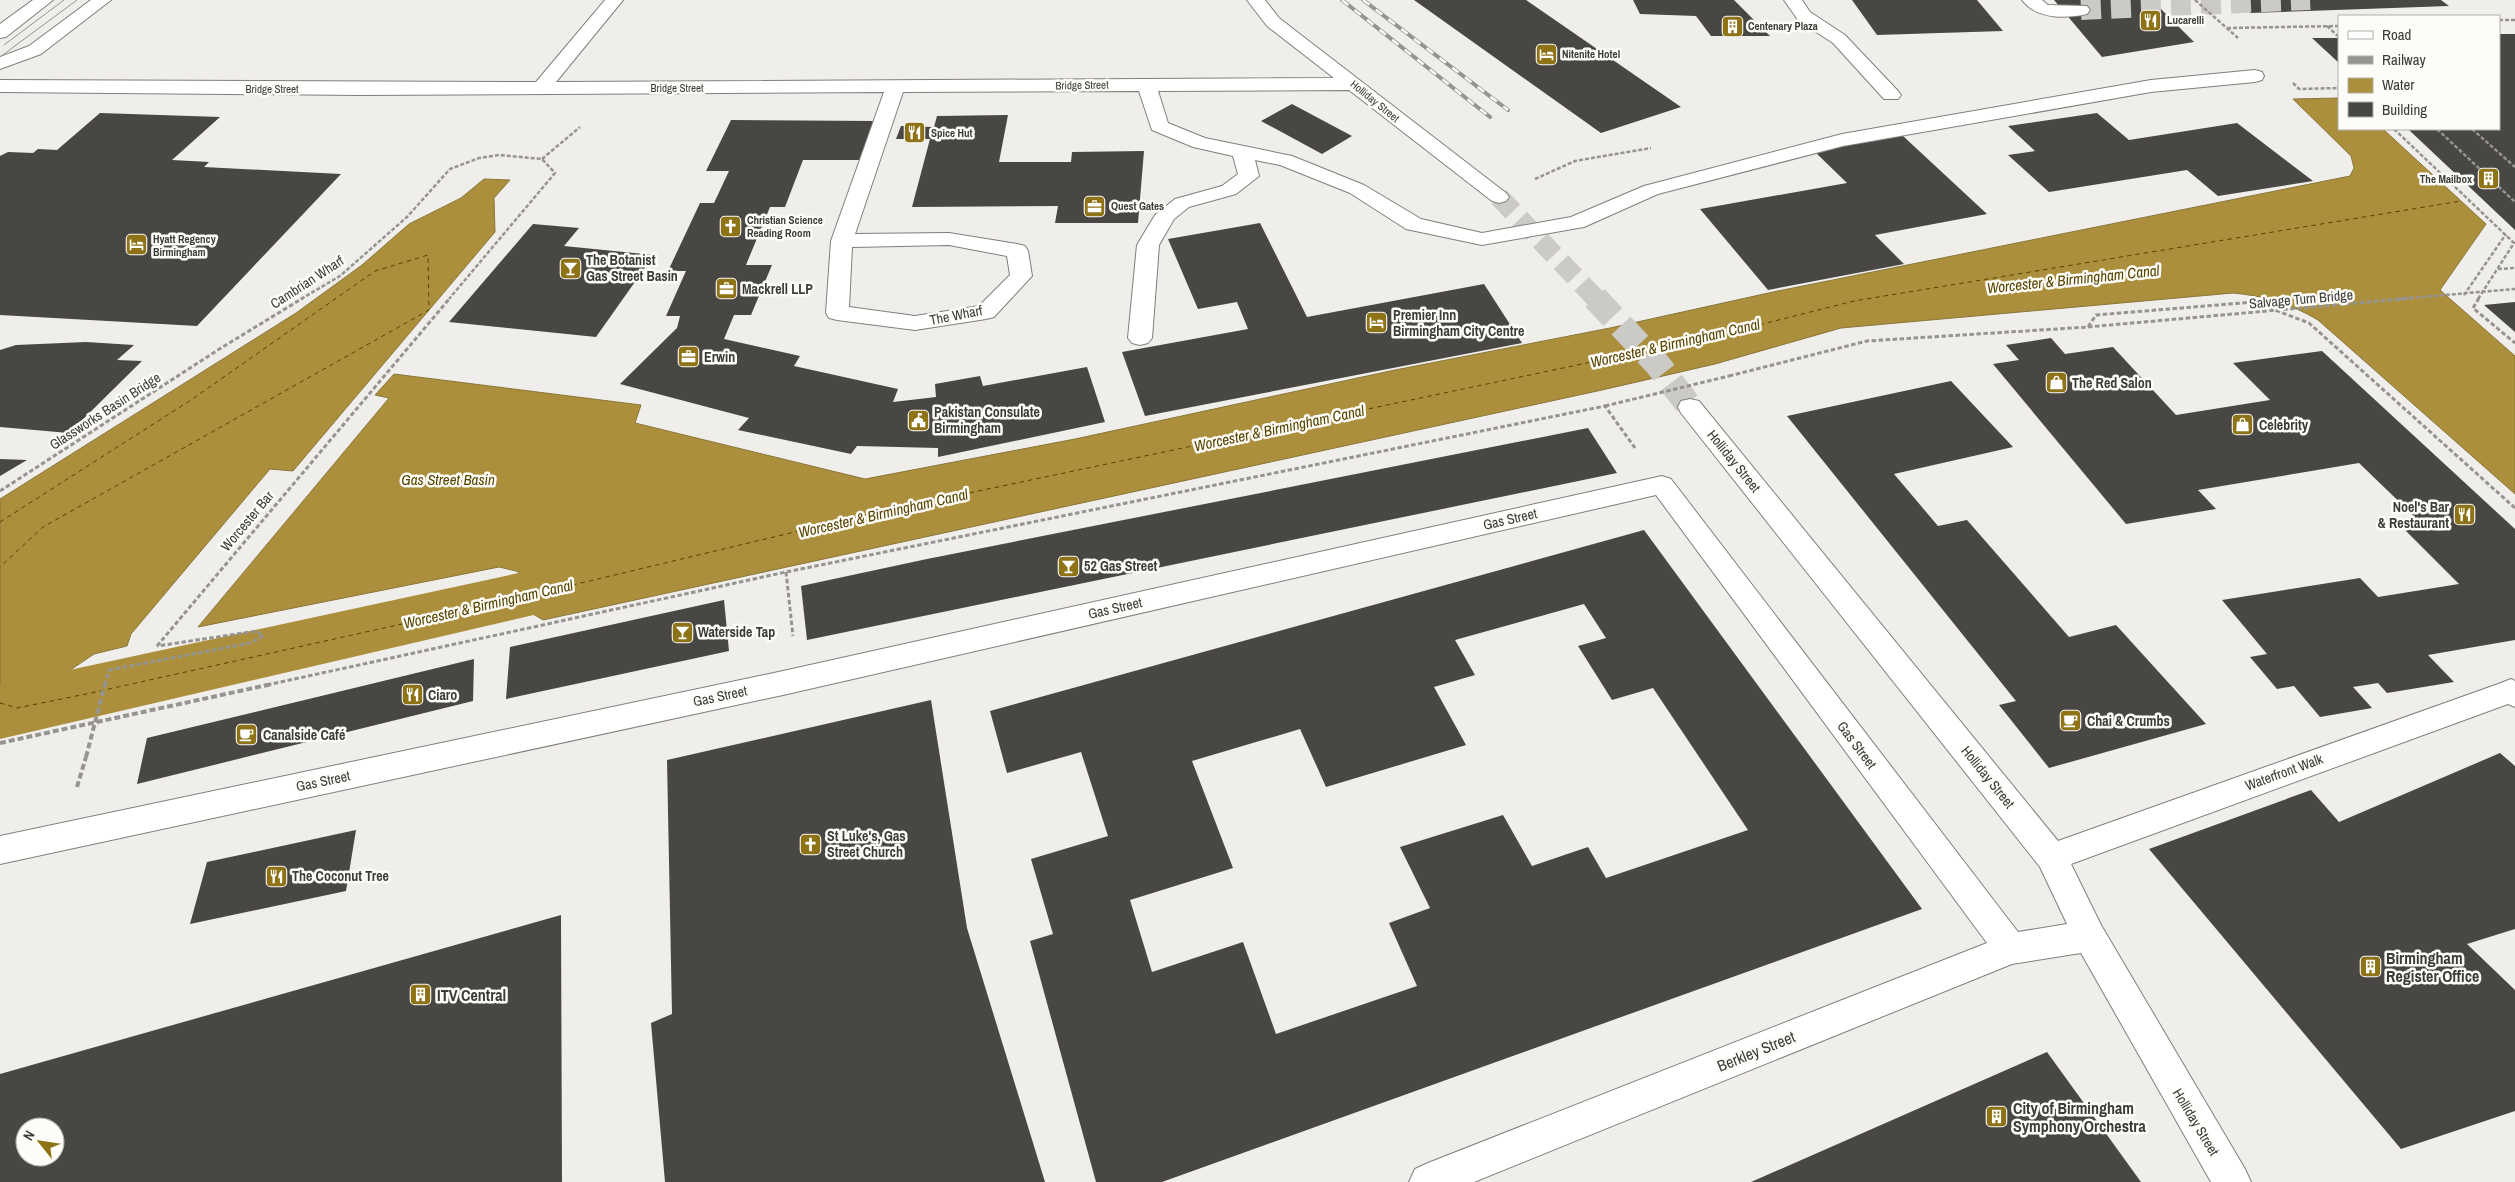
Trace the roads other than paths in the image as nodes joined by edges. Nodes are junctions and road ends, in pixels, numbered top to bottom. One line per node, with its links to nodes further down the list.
1 (44, 0): 8 (street)
2 (102, 0): 9 (street)
3 (614, 0): 15 (street)
4 (1256, 0): 12 (street, Holliday Street)
5 (1793, 0): 16 (street)
6 (2030, 0): 7 (street)
7 (2081, 10)
8 (0, 32)
9 (0, 63)
10 (2255, 76): 17 (street)
11 (1147, 84): 12 (street, Bridge Street); 14 (street, Bridge Street); 17 (street)
12 (1354, 84): 18 (street, Holliday Street)
13 (0, 86): 15 (street, Bridge Street)
14 (895, 87): 15 (street, Bridge Street); 19 (street, The Wharf)
15 (541, 89)
16 (1891, 95)
17 (1242, 151): 20 (street)
18 (1499, 197)
19 (842, 241): 19 (street, The Wharf)
20 (1140, 338)
21 (1690, 407): 24 (street, Holliday Street)
22 (2515, 696): 24 (street, Waterfront Walk)
23 (0, 850): 26 (street, Gas Street)
24 (2052, 857): 25 (street, Holliday Street)
25 (2089, 936): 26 (street, Berkley Street); 28 (street, Holliday Street)
26 (2011, 949): 27 (street, Berkley Street)
27 (1428, 1182)
28 (2232, 1182)

